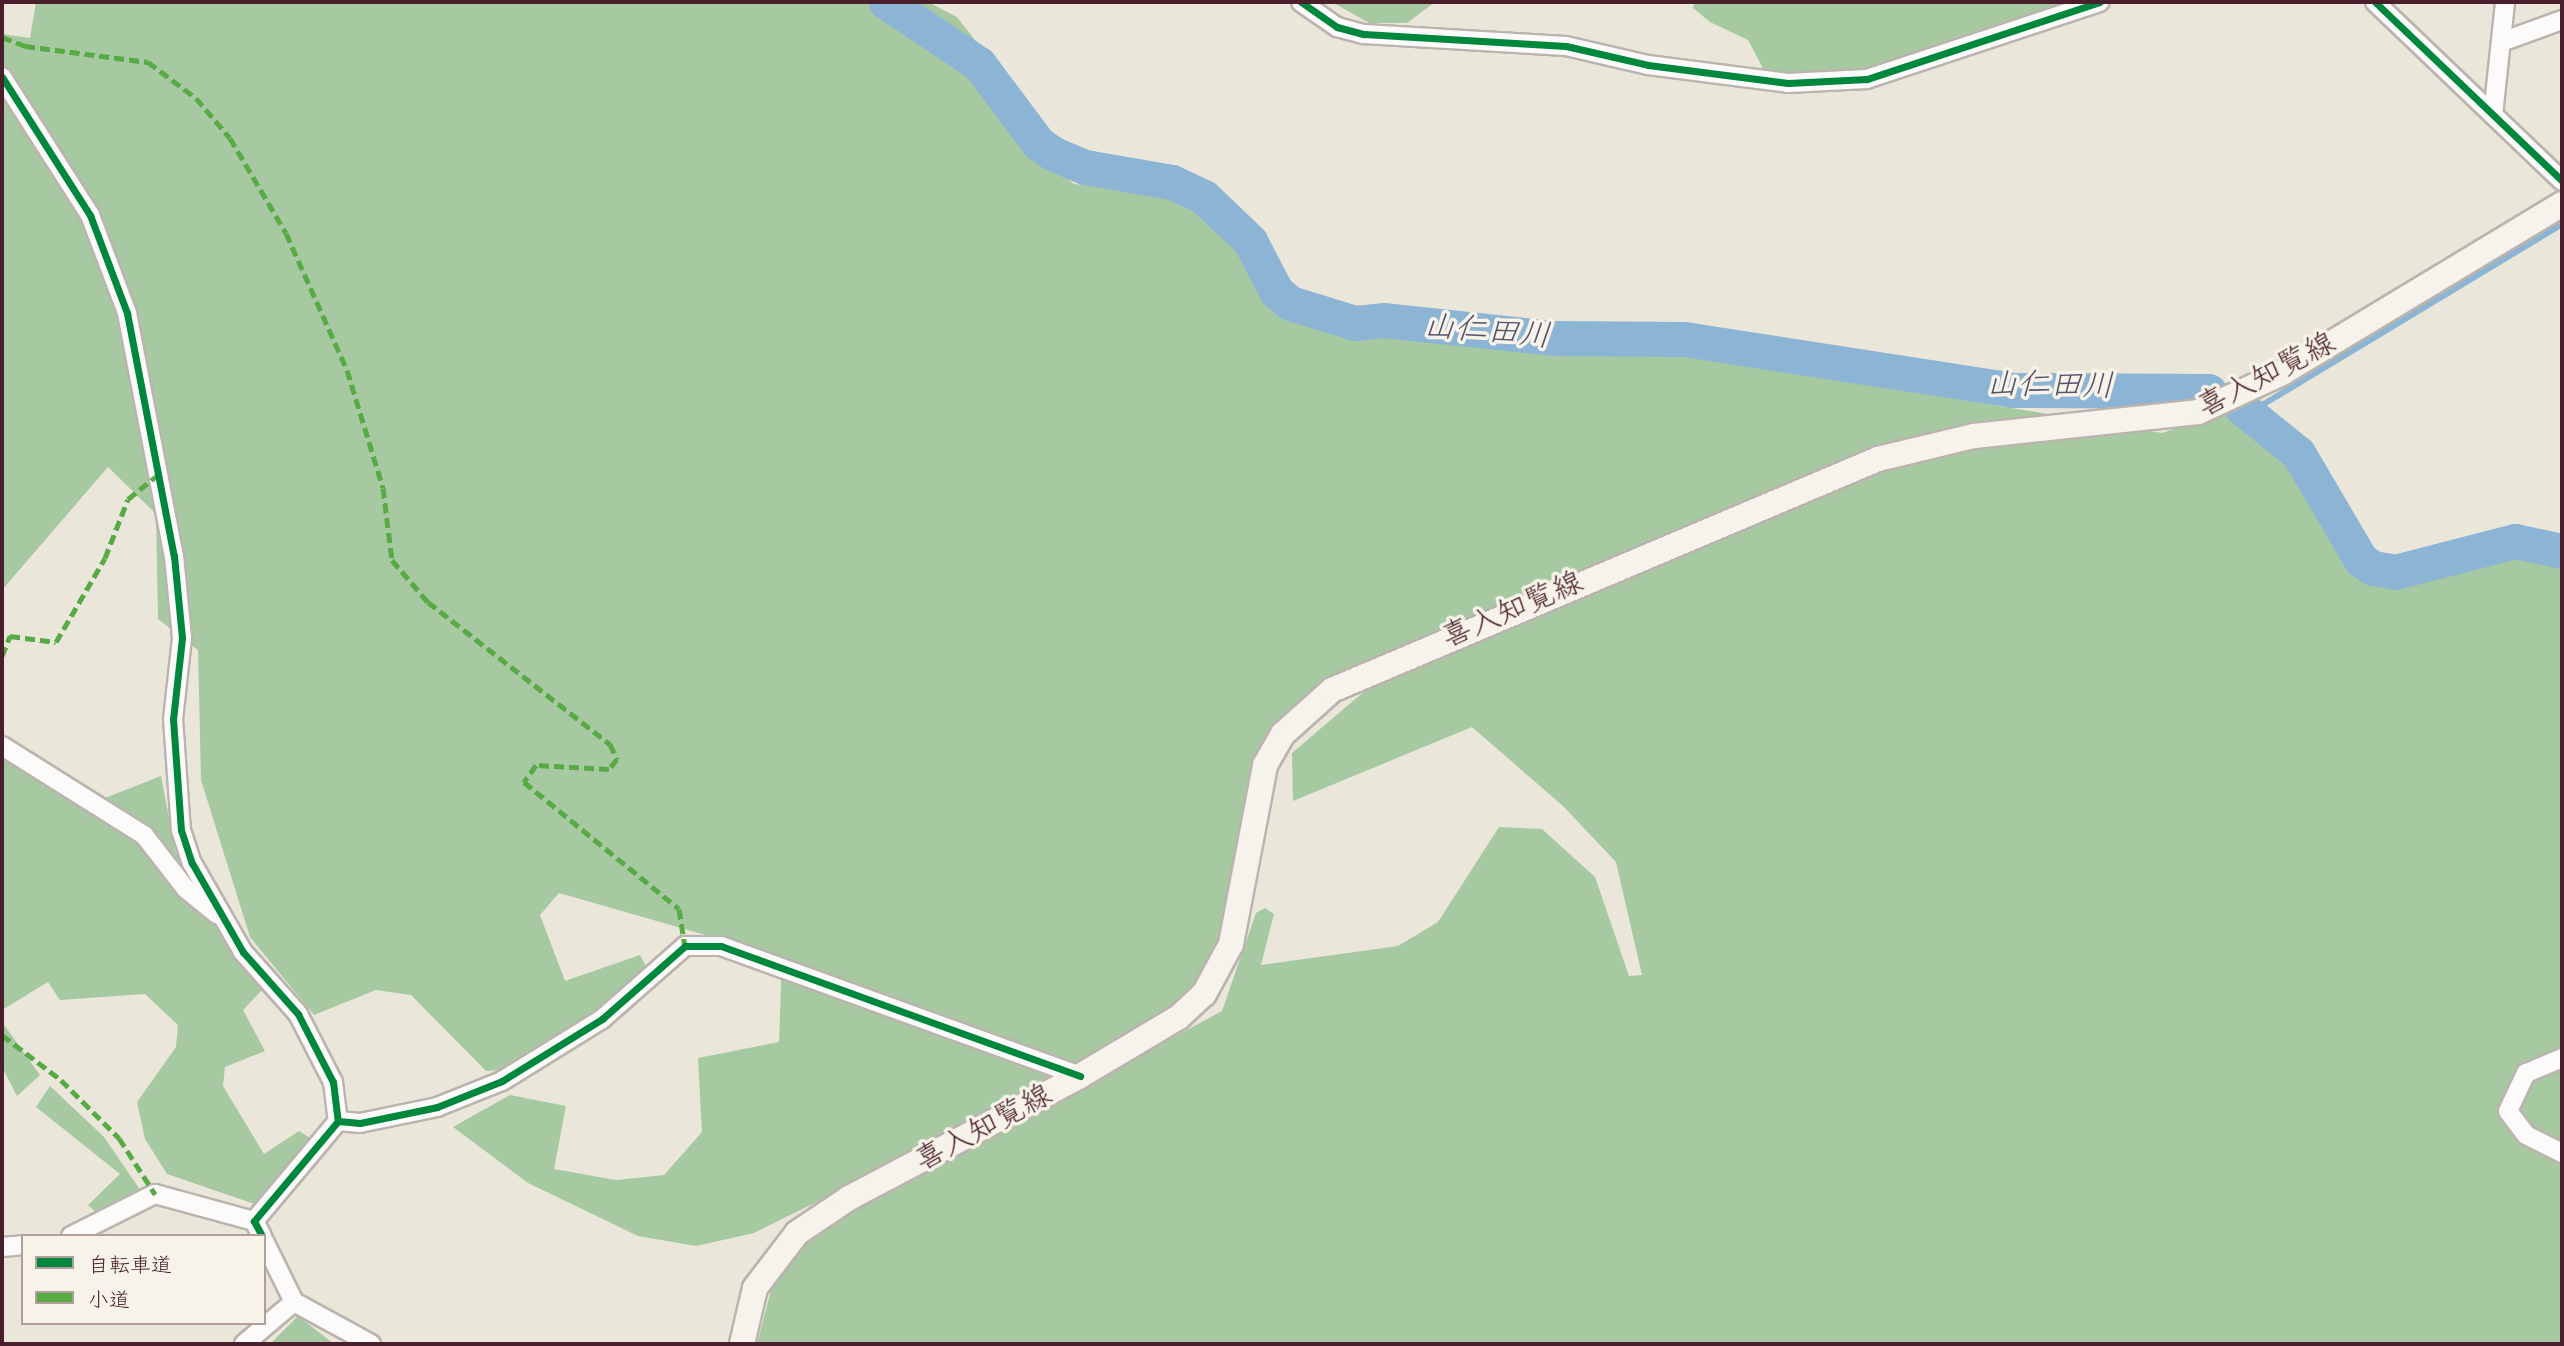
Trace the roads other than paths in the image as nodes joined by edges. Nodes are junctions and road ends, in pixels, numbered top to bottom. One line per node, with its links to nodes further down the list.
1 (1301, 2): 2 (street)
2 (2101, 2)
3 (2375, 2): 8 (street)
4 (2505, 2): 6 (street)
5 (2562, 20): 6 (street)
6 (2504, 41): 8 (street)
7 (2, 77): 12 (street)
8 (2493, 115): 9 (street)
9 (2562, 181)
10 (2562, 204): 14 (main road, 喜入知覧線)
11 (2, 746): 12 (street)
12 (223, 919): 15 (street)
13 (2562, 1058): 16 (street)
14 (1080, 1076): 15 (street); 25 (main road, 喜入知覧線)
15 (338, 1121): 17 (street)
16 (2562, 1153)
17 (258, 1228): 18 (street)
18 (75, 1234)
19 (21, 1245): 21 (street)
20 (266, 1245): 22 (street)
21 (2, 1247)
22 (294, 1302): 23 (street); 24 (street)
23 (244, 1344)
24 (371, 1344)
25 (741, 1344)

